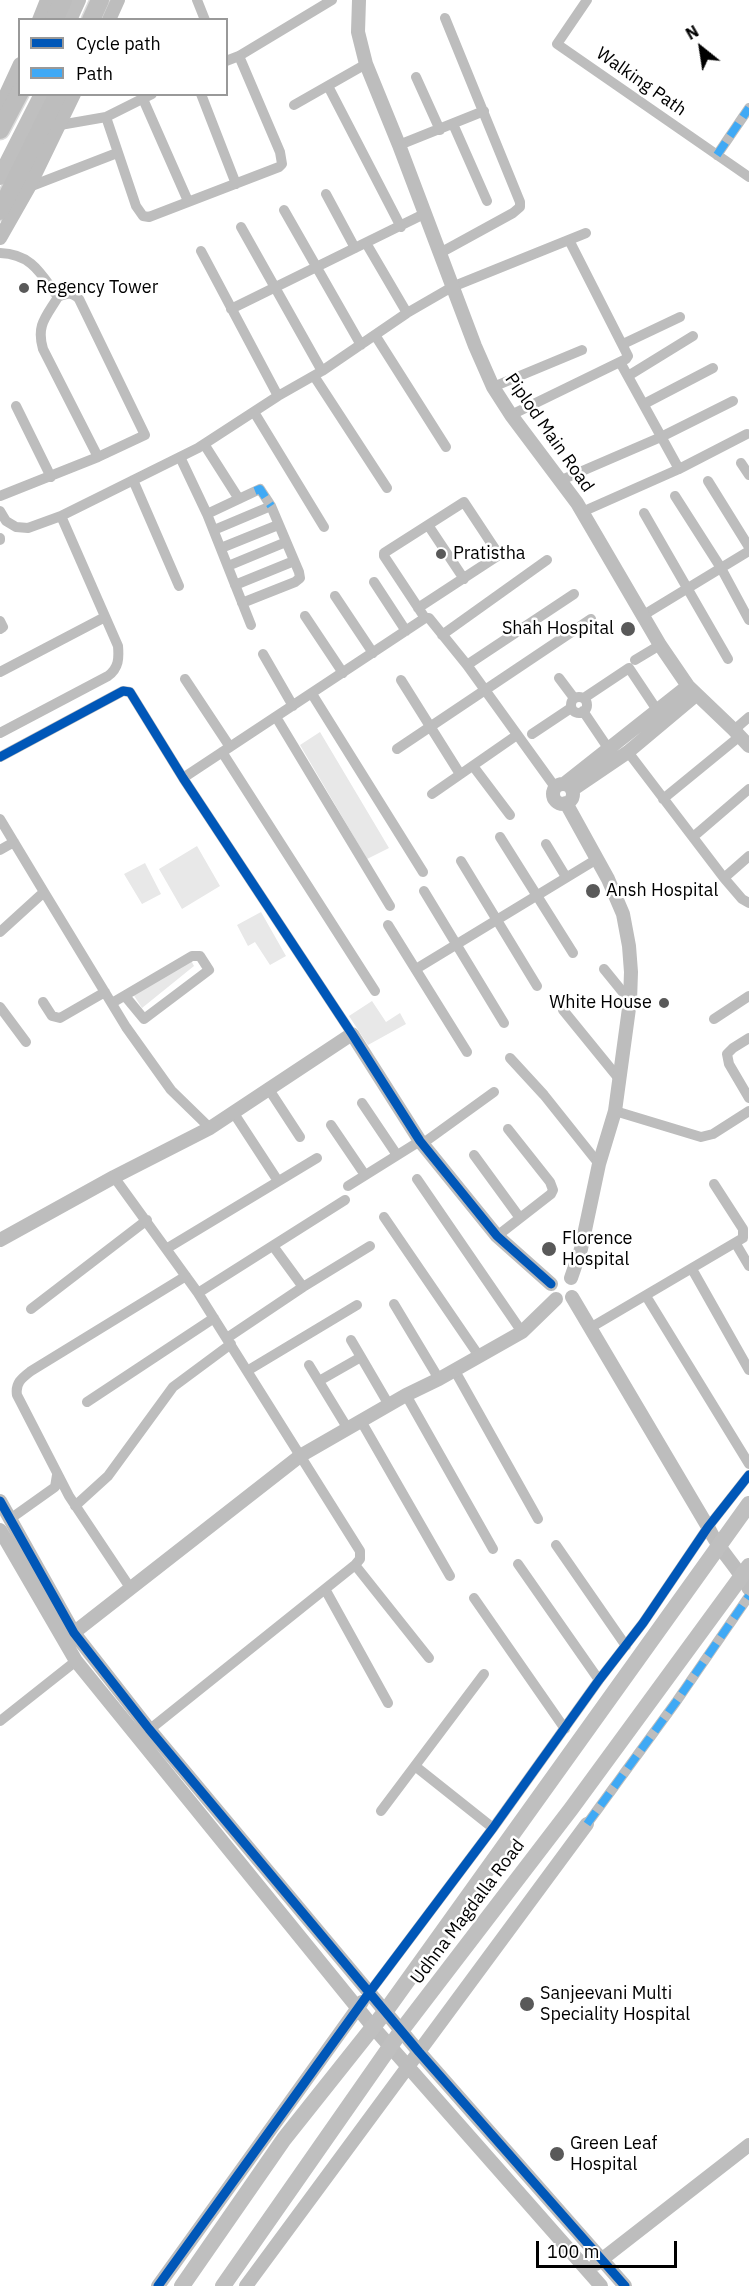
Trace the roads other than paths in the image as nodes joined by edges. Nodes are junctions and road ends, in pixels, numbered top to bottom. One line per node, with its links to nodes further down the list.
1 (47, 0): 11 (street)
2 (63, 0): 12 (main road)
3 (78, 0): 13 (main road)
4 (83, 0): 14 (main road)
5 (100, 0): 15 (main road)
6 (118, 0): 16 (street)
7 (196, 0): 17 (street)
8 (332, 0): 19 (street)
9 (359, 0): 21 (street, Piplod Main Road)
10 (587, 0): 43 (street, Walking Path)
11 (40, 18)
12 (55, 18)
13 (70, 18)
14 (76, 18)
15 (92, 18)
16 (110, 18)
17 (204, 18)
18 (445, 18): 35 (street)
19 (239, 56): 20 (street); 47 (street)
20 (228, 60)
21 (366, 64): 24 (street); 41 (street, Piplod Main Road)
22 (18, 68): 32 (street)
23 (416, 77): 40 (street)
24 (328, 86): 33 (street); 55 (street)
25 (18, 96): 39 (main road)
26 (33, 96): 44 (main road)
27 (41, 96): 45 (main road)
28 (57, 96): 53 (main road)
29 (73, 96): 38 (street)
30 (202, 96): 47 (street)
31 (148, 97): 36 (street); 50 (street)
32 (1, 105)
33 (294, 105)
34 (749, 108): 43 (street)
35 (484, 111): 37 (street); 63 (street)
36 (106, 117): 38 (street); 42 (street)
37 (453, 124): 40 (street); 51 (street)
38 (60, 125): 48 (street)
39 (0, 130)
40 (440, 130): 41 (street)
41 (399, 146): 54 (street, Piplod Main Road)
42 (117, 153): 48 (street); 50 (street)
43 (717, 155): 46 (street, Walking Path)
44 (0, 166)
45 (0, 177)
46 (749, 177)
47 (236, 183): 50 (street)
48 (29, 187): 58 (street)
49 (326, 194): 61 (street)
50 (188, 201)
51 (487, 201)
52 (284, 210): 65 (street)
53 (0, 211)
54 (424, 214): 55 (street); 63 (street, Piplod Main Road)
55 (401, 226): 60 (street)
56 (241, 227): 66 (street)
57 (586, 233): 59 (street)
58 (0, 238)
59 (570, 240): 67 (street); 74 (street)
60 (366, 243): 61 (street); 70 (street)
61 (355, 248): 65 (street)
62 (201, 251): 69 (street)
63 (440, 252): 67 (street, Piplod Main Road)
64 (0, 253): 68 (street)
65 (317, 267): 66 (street); 75 (street)
66 (274, 287): 69 (street); 79 (street)
67 (452, 287): 70 (street); 81 (street, Piplod Main Road)
68 (58, 297): 92 (street); 92 (street)
69 (231, 309): 82 (street)
70 (406, 313): 72 (street)
71 (680, 317): 74 (street)
72 (375, 335): 75 (street); 91 (street)
73 (693, 336): 80 (street)
74 (623, 344): 77 (street)
75 (362, 345): 79 (street)
76 (582, 350): 81 (street)
77 (621, 362): 80 (street); 87 (street)
78 (713, 368): 84 (street)
79 (319, 373): 82 (street); 101 (street)
80 (628, 376): 84 (street)
81 (493, 387): 87 (street, Piplod Main Road)
82 (278, 396): 86 (street)
83 (733, 401): 89 (street)
84 (644, 404): 89 (street)
85 (16, 406): 97 (street)
86 (254, 412): 90 (street); 113 (street)
87 (511, 415): 99 (street, Piplod Main Road)
88 (747, 434): 95 (street)
89 (661, 437): 95 (street); 99 (street)
90 (204, 444): 93 (street); 104 (street)
91 (446, 447)
92 (98, 457): 97 (street)
93 (180, 457): 98 (street); 109 (street)
94 (741, 463): 96 (street)
95 (679, 469): 107 (street)
96 (749, 475)
97 (51, 477): 102 (street)
98 (134, 480): 110 (street); 125 (street)
99 (559, 481): 107 (street, Piplod Main Road)
100 (708, 481): 117 (street)
101 (387, 488)
102 (0, 496)
103 (675, 496): 121 (street)
104 (239, 499): 105 (street); 109 (street)
105 (271, 506): 111 (street); 114 (street)
106 (0, 511): 110 (street)
107 (582, 512): 132 (street, Piplod Main Road)
108 (644, 513): 126 (street)
109 (207, 514): 114 (street)
110 (61, 516): 133 (street)
111 (278, 525): 115 (street); 116 (street)
112 (428, 525): 122 (street); 122 (street); 130 (street)
113 (324, 527)
114 (214, 530): 116 (street)
115 (286, 542): 119 (street); 120 (street)
116 (221, 548): 120 (street)
117 (749, 549): 121 (street)
118 (547, 560): 141 (street)
119 (294, 561): 124 (street); 129 (street)
120 (228, 566): 124 (street)
121 (721, 568): 126 (street); 136 (street)
122 (464, 579): 130 (street)
123 (374, 582): 140 (street)
124 (235, 585): 129 (street)
125 (179, 586)
126 (687, 589): 132 (street); 145 (street)
127 (574, 594): 147 (street)
128 (335, 596): 143 (street)
129 (242, 603): 138 (street)
130 (418, 608): 134 (street)
131 (305, 616): 149 (street)
132 (642, 616): 142 (street, Piplod Main Road)
133 (105, 617): 148 (street); 162 (street)
134 (424, 618): 140 (street); 141 (street)
135 (591, 619): 153 (street)
136 (749, 620)
137 (0, 621): 139 (street)
138 (251, 625)
139 (0, 629)
140 (406, 631): 143 (street)
141 (442, 635): 147 (street)
142 (660, 645): 146 (street); 154 (street, Piplod Main Road)
143 (373, 653): 149 (street)
144 (263, 654): 157 (street)
145 (728, 659)
146 (635, 660)
147 (467, 665): 153 (street)
148 (0, 672)
149 (343, 673): 155 (street)
150 (560, 678): 156 (street)
151 (185, 679): 168 (street)
152 (400, 680): 161 (street)
153 (485, 690): 161 (street); 164 (street)
154 (692, 691): 158 (street); 165 (street, Piplod Main Road); 169 (street)
155 (312, 694): 157 (street); 188 (street)
156 (576, 702): 158 (street); 163 (street); 166 (street)
157 (292, 706): 159 (street)
158 (657, 710): 166 (street)
159 (276, 717): 168 (street); 195 (street)
160 (749, 717): 165 (street)
161 (430, 728): 167 (street); 172 (street)
162 (0, 733)
163 (532, 734)
164 (517, 735): 171 (street); 175 (street)
165 (741, 737): 177 (street)
166 (608, 748): 175 (street)
167 (397, 749)
168 (226, 750): 173 (street); 204 (street)
169 (628, 752): 175 (street); 177 (street)
170 (0, 757): 173 (street)
171 (473, 766): 172 (street); 178 (street)
172 (460, 774): 176 (street)
173 (183, 778): 215 (street)
174 (749, 789): 181 (street)
175 (564, 791): 186 (street)
176 (432, 794)
177 (663, 799): 181 (street)
178 (510, 815)
179 (0, 819): 182 (street)
180 (500, 837): 193 (street)
181 (693, 837): 190 (street)
182 (14, 842): 184 (street); 192 (street)
183 (546, 844): 189 (street)
184 (0, 850)
185 (749, 856): 190 (street)
186 (597, 859): 189 (street); 208 (street)
187 (461, 861): 196 (street)
188 (423, 872)
189 (566, 876): 193 (street)
190 (724, 878): 194 (street)
191 (424, 891): 199 (street)
192 (45, 892): 198 (street); 205 (street)
193 (536, 895): 196 (street); 200 (street)
194 (749, 903)
195 (390, 906)
196 (497, 920): 199 (street); 203 (street)
197 (388, 925): 201 (street)
198 (0, 932)
199 (457, 944): 201 (street); 214 (street)
200 (573, 953)
201 (416, 969): 218 (street)
202 (604, 969): 208 (street)
203 (537, 986)
204 (375, 991)
205 (105, 992): 209 (street); 210 (street)
206 (125, 996): 206 (street); 210 (street)
207 (749, 996): 213 (street)
208 (630, 1001): 220 (street)
209 (43, 1002)
210 (112, 1003): 229 (street)
211 (0, 1008): 217 (street)
212 (563, 1010): 220 (street)
213 (714, 1019)
214 (504, 1023)
215 (352, 1034): 221 (street); 232 (street)
216 (749, 1038): 223 (street)
217 (26, 1041)
218 (467, 1052)
219 (510, 1058): 236 (street)
220 (620, 1080): 226 (street)
221 (268, 1088): 227 (street); 231 (street)
222 (494, 1092): 232 (street)
223 (749, 1098)
224 (362, 1103): 233 (street)
225 (749, 1110): 226 (street)
226 (615, 1111): 236 (street)
227 (233, 1112): 229 (street); 240 (street)
228 (331, 1125): 237 (street)
229 (210, 1128): 238 (street)
230 (508, 1129): 245 (street)
231 (300, 1137)
232 (421, 1142): 233 (street); 247 (street)
233 (397, 1155): 237 (street)
234 (474, 1155): 245 (street)
235 (316, 1158): 240 (street)
236 (599, 1164): 256 (street)
237 (365, 1175): 242 (street)
238 (114, 1177): 246 (street); 248 (street)
239 (417, 1179): 268 (street)
240 (278, 1182): 252 (street)
241 (714, 1184): 249 (street)
242 (348, 1186)
243 (345, 1200): 250 (street)
244 (384, 1216): 271 (street)
245 (520, 1218): 247 (street)
246 (147, 1220): 252 (street); 265 (street)
247 (497, 1236): 257 (street)
248 (0, 1240)
249 (736, 1244): 253 (street); 254 (street)
250 (273, 1246): 258 (street); 259 (street)
251 (370, 1246): 258 (street)
252 (166, 1249): 255 (street)
253 (749, 1266)
254 (692, 1269): 260 (street); 274 (street)
255 (186, 1276): 259 (street); 286 (street)
256 (571, 1278): 257 (street); 261 (street)
257 (551, 1284): 262 (street)
258 (303, 1287): 270 (street)
259 (198, 1293): 266 (street)
260 (646, 1296): 267 (street); 285 (street)
261 (572, 1297): 262 (street); 267 (street)
262 (556, 1299): 268 (street)
263 (394, 1304): 277 (street)
264 (357, 1305): 275 (street)
265 (31, 1309)
266 (214, 1318): 270 (street); 280 (street)
267 (590, 1328): 293 (street)
268 (522, 1332): 271 (street)
269 (351, 1340): 272 (street)
270 (229, 1341): 275 (street); 290 (street)
271 (479, 1356): 276 (street)
272 (361, 1357): 278 (street); 281 (street)
273 (309, 1365): 278 (street)
274 (749, 1370)
275 (247, 1371): 284 (street)
276 (455, 1371): 277 (street); 292 (street)
277 (440, 1379): 279 (street)
278 (319, 1381): 283 (street)
279 (406, 1395): 281 (street); 297 (street)
280 (87, 1402)
281 (389, 1405): 282 (street)
282 (361, 1421): 283 (street); 301 (street)
283 (348, 1429): 284 (street)
284 (300, 1456): 299 (street); 302 (street)
285 (749, 1464)
286 (57, 1474): 290 (street); 291 (street)
287 (749, 1475): 293 (street)
288 (0, 1501): 291 (street)
289 (749, 1504): 295 (main road, Udhna Magdalla Road)
290 (75, 1506): 302 (street)
291 (10, 1519): 306 (street)
292 (538, 1519)
293 (708, 1527): 295 (street); 307 (street)
294 (0, 1530): 306 (street)
295 (719, 1544): 300 (street); 322 (main road, Udhna Magdalla Road)
296 (556, 1545): 307 (street)
297 (493, 1550)
298 (518, 1564): 311 (street)
299 (355, 1565): 303 (street); 308 (street)
300 (747, 1574): 324 (main road, Udhna Magdalla Road)
301 (450, 1576)
302 (131, 1589): 306 (street)
303 (325, 1589): 312 (street); 315 (street)
304 (749, 1596): 318 (street)
305 (474, 1598): 314 (street)
306 (69, 1637): 309 (street); 315 (street)
307 (626, 1646): 311 (street)
308 (429, 1658)
309 (76, 1660): 313 (street); 315 (street)
310 (483, 1674): 316 (street)
311 (599, 1680): 314 (street)
312 (388, 1703)
313 (0, 1721)
314 (565, 1729): 319 (street)
315 (144, 1733): 320 (street); 321 (street)
316 (415, 1766): 317 (street); 319 (street)
317 (381, 1811)
318 (587, 1824): 326 (street)
319 (493, 1828): 320 (street)
320 (369, 1993): 321 (street); 322 (street)
321 (358, 2008): 323 (street); 333 (street)
322 (385, 2012): 323 (main road, Udhna Magdalla Road); 324 (street)
323 (373, 2026): 325 (street); 334 (main road, Udhna Magdalla Road)
324 (401, 2031): 325 (main road, Udhna Magdalla Road); 326 (street)
325 (392, 2045): 327 (street); 328 (main road, Udhna Magdalla Road)
326 (419, 2052): 327 (street); 331 (street)
327 (409, 2066): 329 (street); 332 (street)
328 (332, 2130): 329 (street); 335 (main road, Udhna Magdalla Road)
329 (351, 2144): 336 (street)
330 (749, 2145): 331 (street)
331 (602, 2259): 332 (street); 338 (street)
332 (587, 2270): 337 (street)
333 (158, 2286)
334 (182, 2286)
335 (223, 2286)
336 (246, 2286)
337 (601, 2286)
338 (625, 2286)

